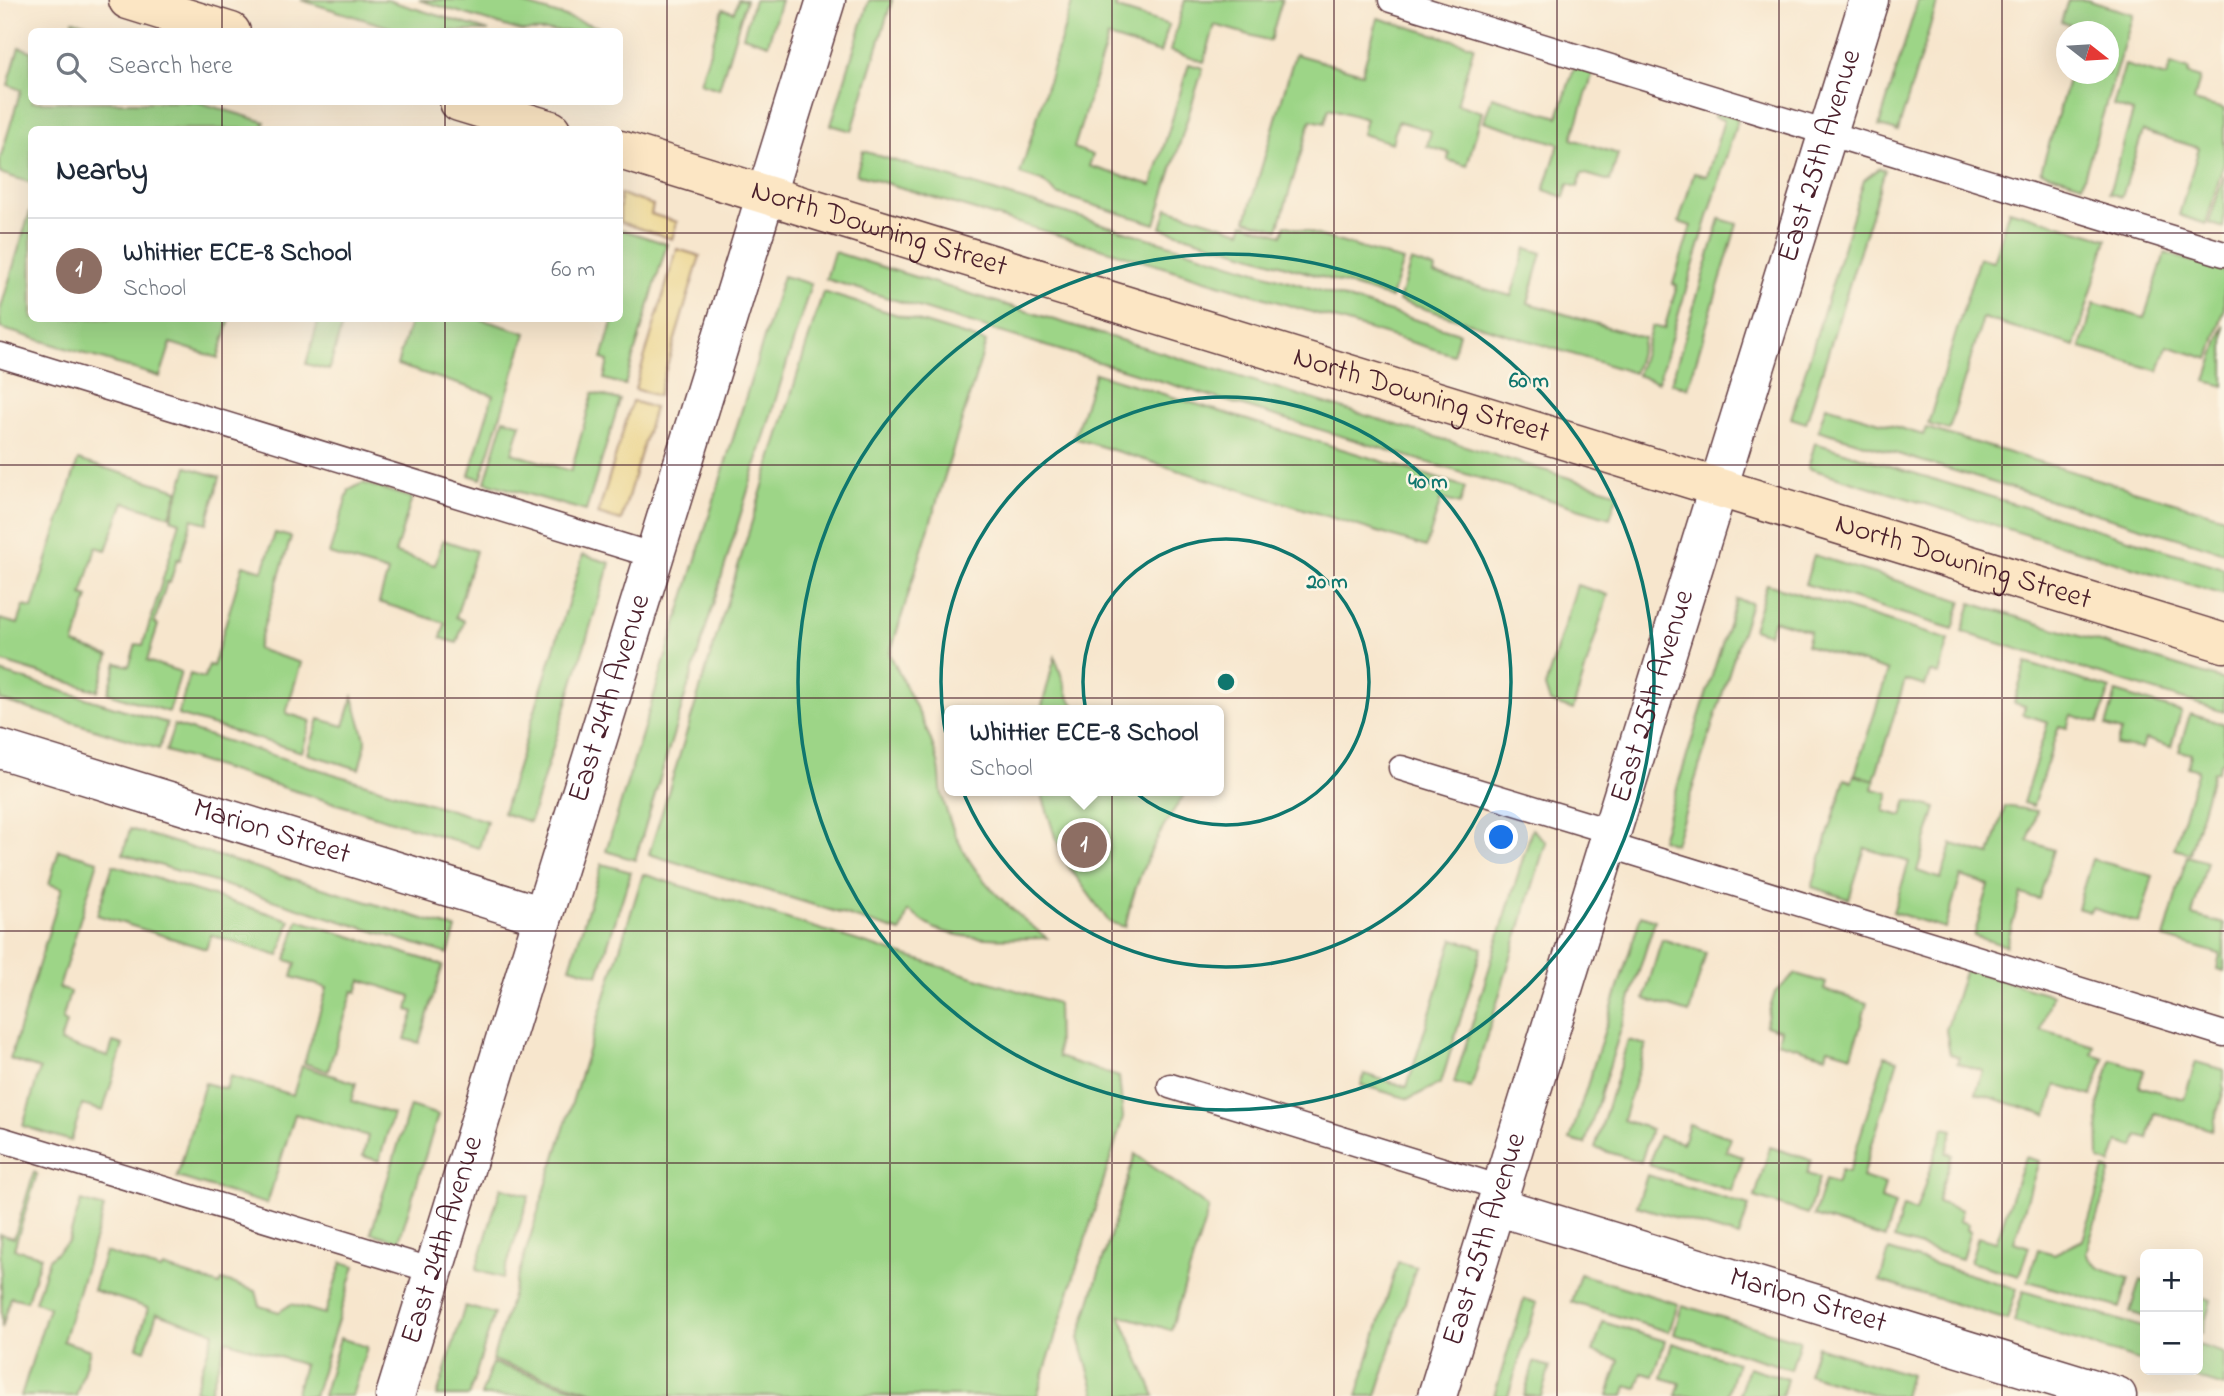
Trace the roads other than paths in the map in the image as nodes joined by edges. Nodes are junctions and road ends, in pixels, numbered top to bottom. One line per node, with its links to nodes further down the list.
1 (128, 0): 5 (main road)
2 (826, 0): 10 (street, East 24th Avenue)
3 (1391, 0): 8 (lane)
4 (1869, 0): 8 (street, East 25th Avenue)
5 (218, 28)
6 (469, 105): 7 (main road)
7 (538, 126)
8 (1828, 133): 11 (lane); 13 (street, East 25th Avenue)
9 (623, 151): 10 (main road, North Downing Street)
10 (767, 195): 13 (main road, North Downing Street); 14 (street, East 24th Avenue)
11 (2224, 254)
12 (0, 355): 14 (lane)
13 (1718, 488): 15 (main road, North Downing Street); 18 (street, East 25th Avenue)
14 (655, 556): 19 (street, East 24th Avenue)
15 (2224, 643)
16 (0, 749): 19 (street, Marion Street)
17 (1401, 768): 18 (lane)
18 (1610, 838): 20 (lane); 23 (street, East 25th Avenue)
19 (543, 916): 24 (street, East 24th Avenue)
20 (2224, 1034)
21 (1170, 1086): 23 (lane)
22 (0, 1139): 24 (lane)
23 (1499, 1197): 26 (street, East 25th Avenue); 27 (street, Marion Street)
24 (434, 1271): 25 (street, East 24th Avenue)
25 (395, 1396)
26 (1437, 1396)
27 (2117, 1396)

